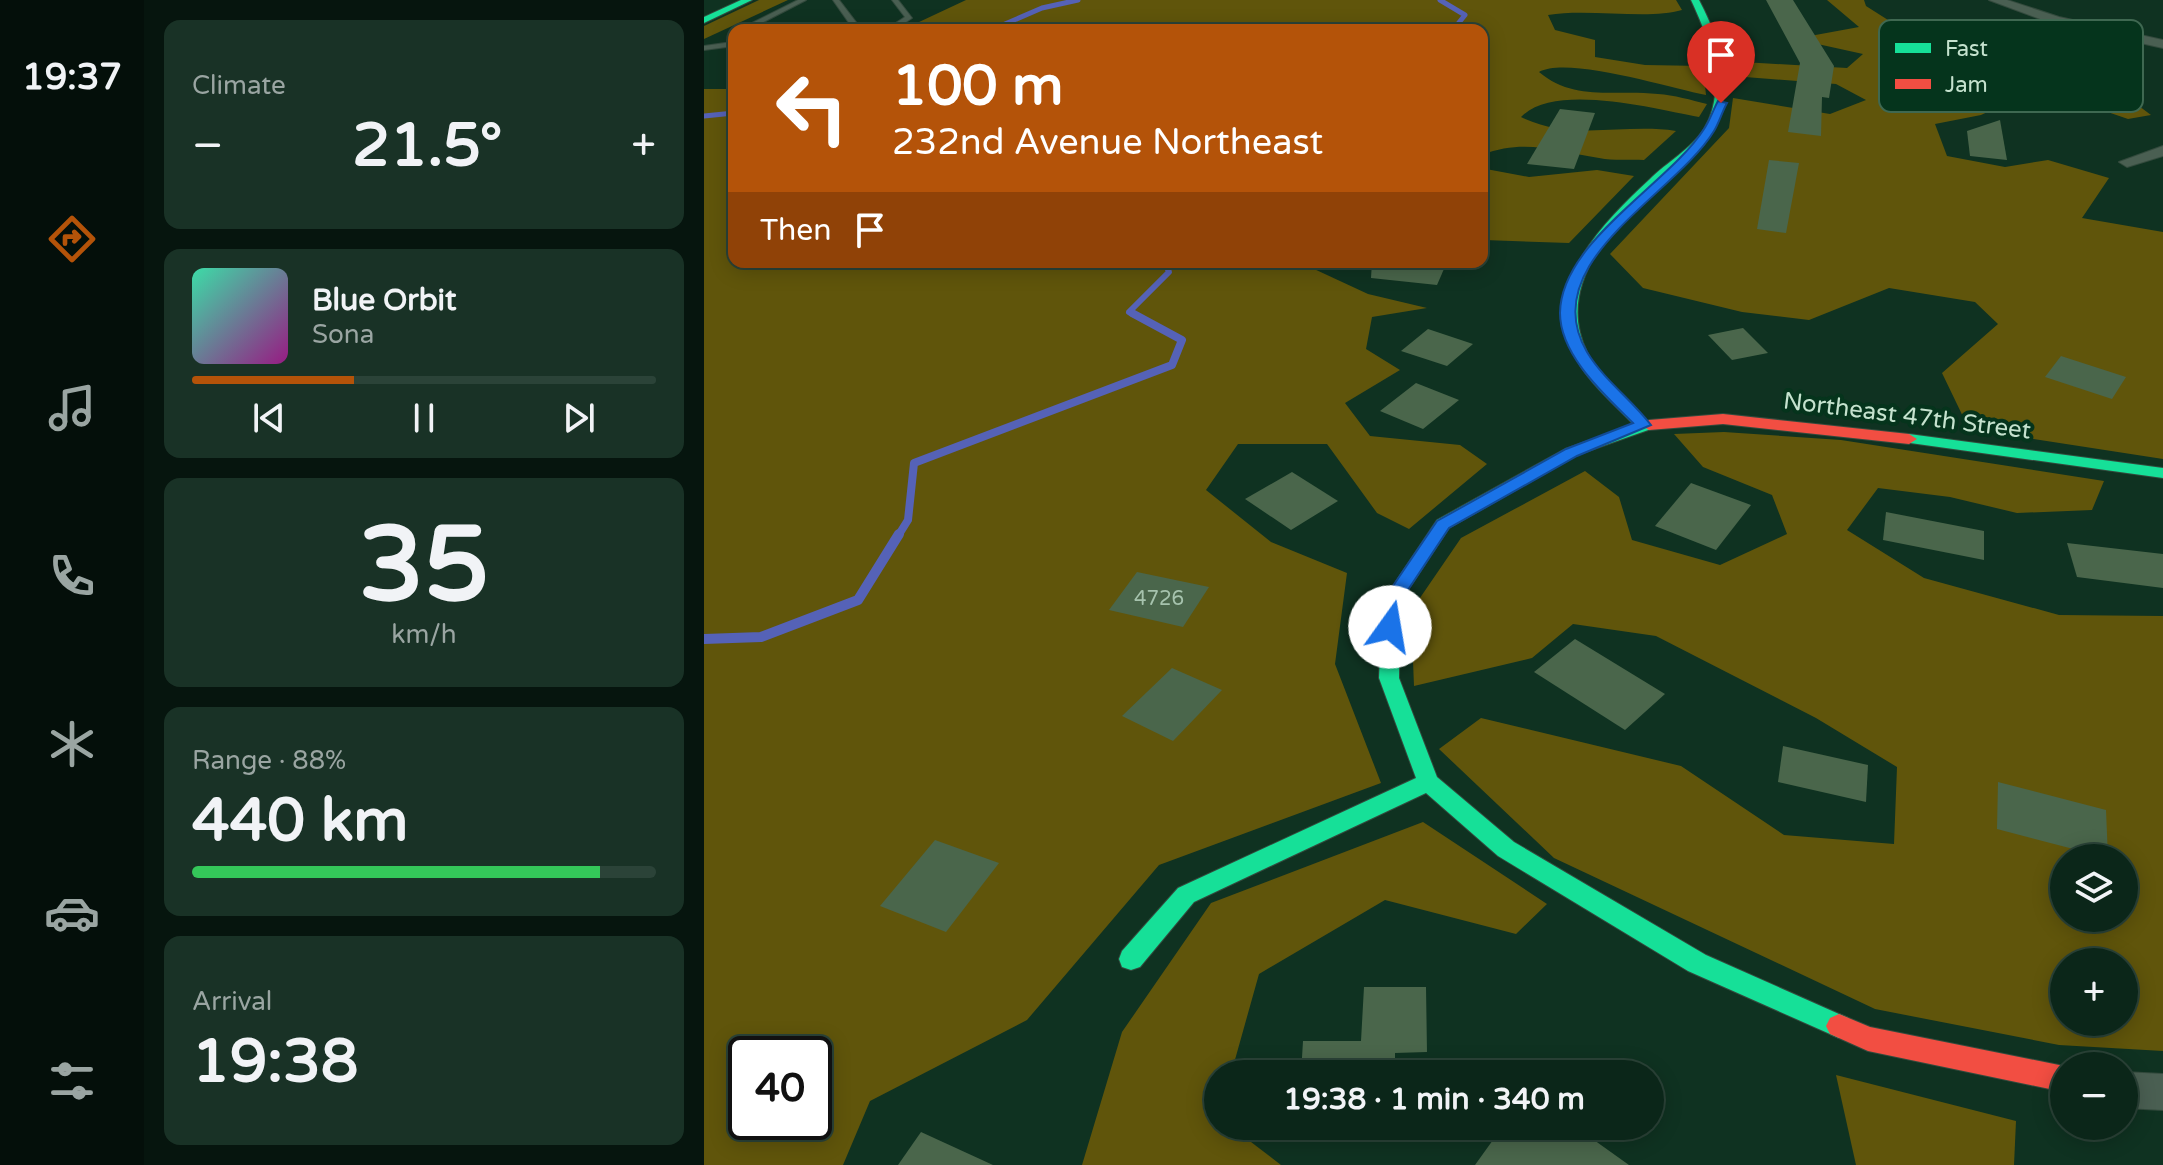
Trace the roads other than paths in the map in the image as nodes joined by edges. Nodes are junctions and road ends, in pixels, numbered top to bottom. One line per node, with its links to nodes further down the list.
1 (748, 0): 7 (street)
2 (803, 0): 9 (lane)
3 (836, 0): 10 (lane)
4 (895, 0): 11 (lane)
5 (1695, 0): 18 (street)
6 (1995, 0): 8 (street)
7 (704, 20)
8 (2056, 20)
9 (754, 24)
10 (854, 24)
11 (899, 24)
12 (2143, 40): 13 (street)
13 (2163, 44)
14 (728, 46): 15 (lane)
15 (704, 48)
16 (2163, 151): 17 (street)
17 (2127, 162)
18 (1643, 425): 19 (street, Northeast 47th Street); 20 (street, Northeast 47th Street)
19 (2163, 473)
20 (1428, 782): 21 (street); 22 (street)
21 (1131, 959)
22 (2050, 1076)
23 (2138, 1091): 24 (street)
24 (2163, 1092)

